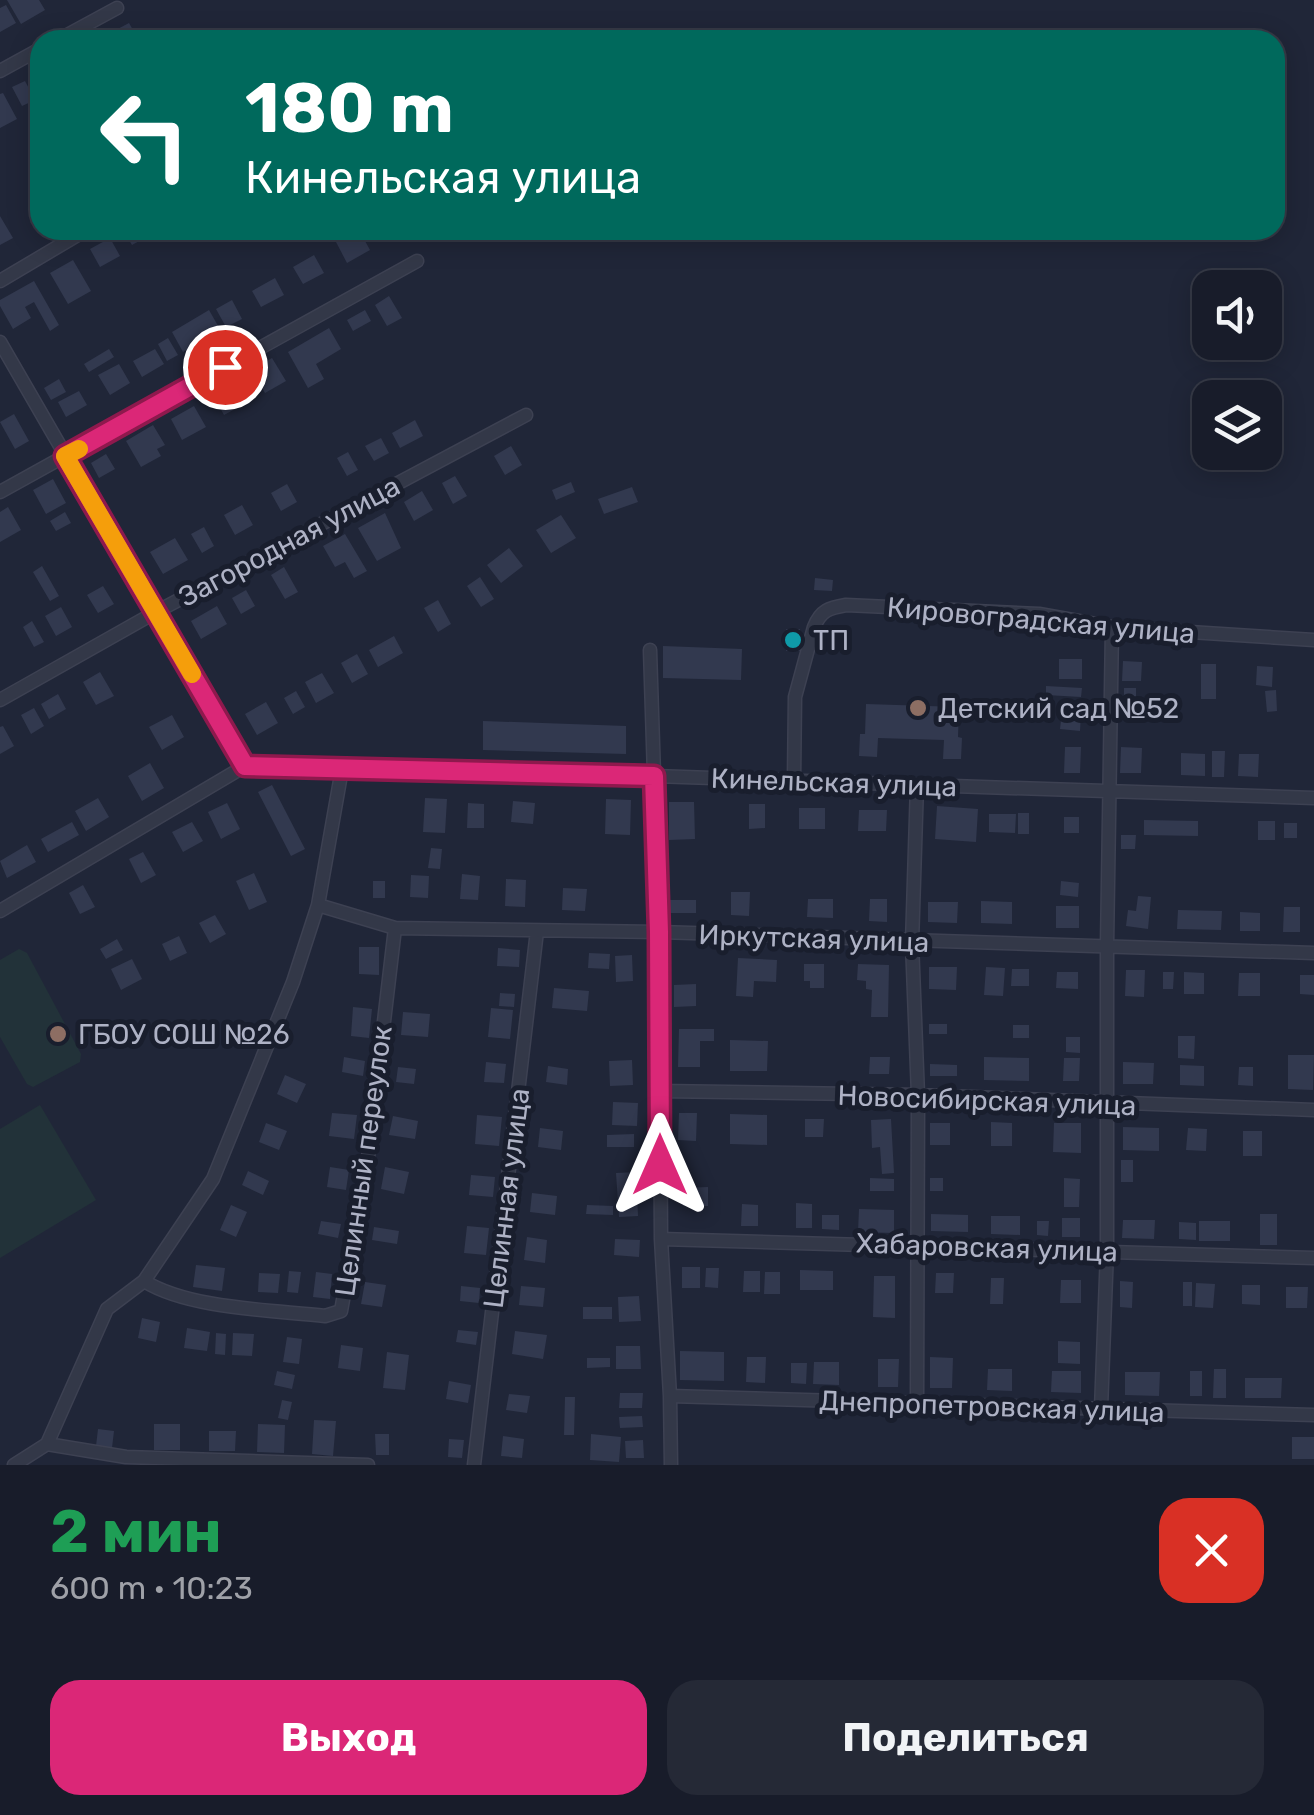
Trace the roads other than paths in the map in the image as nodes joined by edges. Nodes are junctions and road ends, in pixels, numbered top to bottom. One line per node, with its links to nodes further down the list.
1 (118, 8): 2 (street)
2 (77, 30)
3 (30, 55): 4 (street)
4 (0, 71)
5 (69, 240): 7 (street)
6 (417, 261): 10 (street)
7 (0, 281)
8 (0, 342): 10 (street)
9 (526, 414): 12 (street, Загородная улица)
10 (65, 456): 11 (street); 12 (street)
11 (0, 492)
12 (156, 612): 16 (street, Загородная улица); 17 (street)
13 (1112, 627): 14 (street, Кировоградская улица); 20 (street, Кировоградская улица); 22 (street)
14 (1314, 640)
15 (650, 650): 19 (street)
16 (0, 700)
17 (245, 766): 18 (street, Кинельская улица); 25 (street)
18 (342, 769): 19 (street, Кинельская улица); 24 (street)
19 (654, 776): 20 (street, Кинельская улица); 28 (street)
20 (794, 781): 21 (street, Кинельская улица)
21 (917, 785): 22 (street, Кинельская улица); 29 (street)
22 (1110, 792): 23 (street, Кинельская улица); 30 (street)
23 (1314, 798)
24 (318, 905): 26 (street, Иркутская улица); 40 (street)
25 (0, 911)
26 (394, 928): 27 (street, Иркутская улица); 40 (street, Целинный переулок)
27 (537, 931): 28 (street, Иркутская улица); 48 (street, Целинная улица)
28 (659, 932): 29 (street, Иркутская улица); 32 (street)
29 (912, 943): 30 (street, Иркутская улица); 33 (street)
30 (1106, 946): 31 (street, Иркутская улица); 34 (street)
31 (1314, 954)
32 (660, 1091): 33 (street, Новосибирская улица); 36 (street)
33 (918, 1096): 34 (street, Новосибирская улица); 37 (street)
34 (1108, 1104): 35 (street, Новосибирская улица); 38 (street)
35 (1314, 1110)
36 (661, 1239): 37 (street, Хабаровская улица); 41 (street)
37 (916, 1245): 38 (street, Хабаровская улица); 42 (street)
38 (1107, 1251): 39 (street, Хабаровская улица); 43 (street)
39 (1314, 1258)
40 (144, 1281): 45 (street)
41 (670, 1396): 42 (street, Днепропетровская улица); 49 (street)
42 (917, 1405): 43 (street, Днепропетровская улица)
43 (1101, 1409): 44 (street, Днепропетровская улица)
44 (1314, 1414)
45 (48, 1444): 46 (street); 47 (street)
46 (14, 1465)
47 (368, 1465)
48 (474, 1465)
49 (671, 1465)

